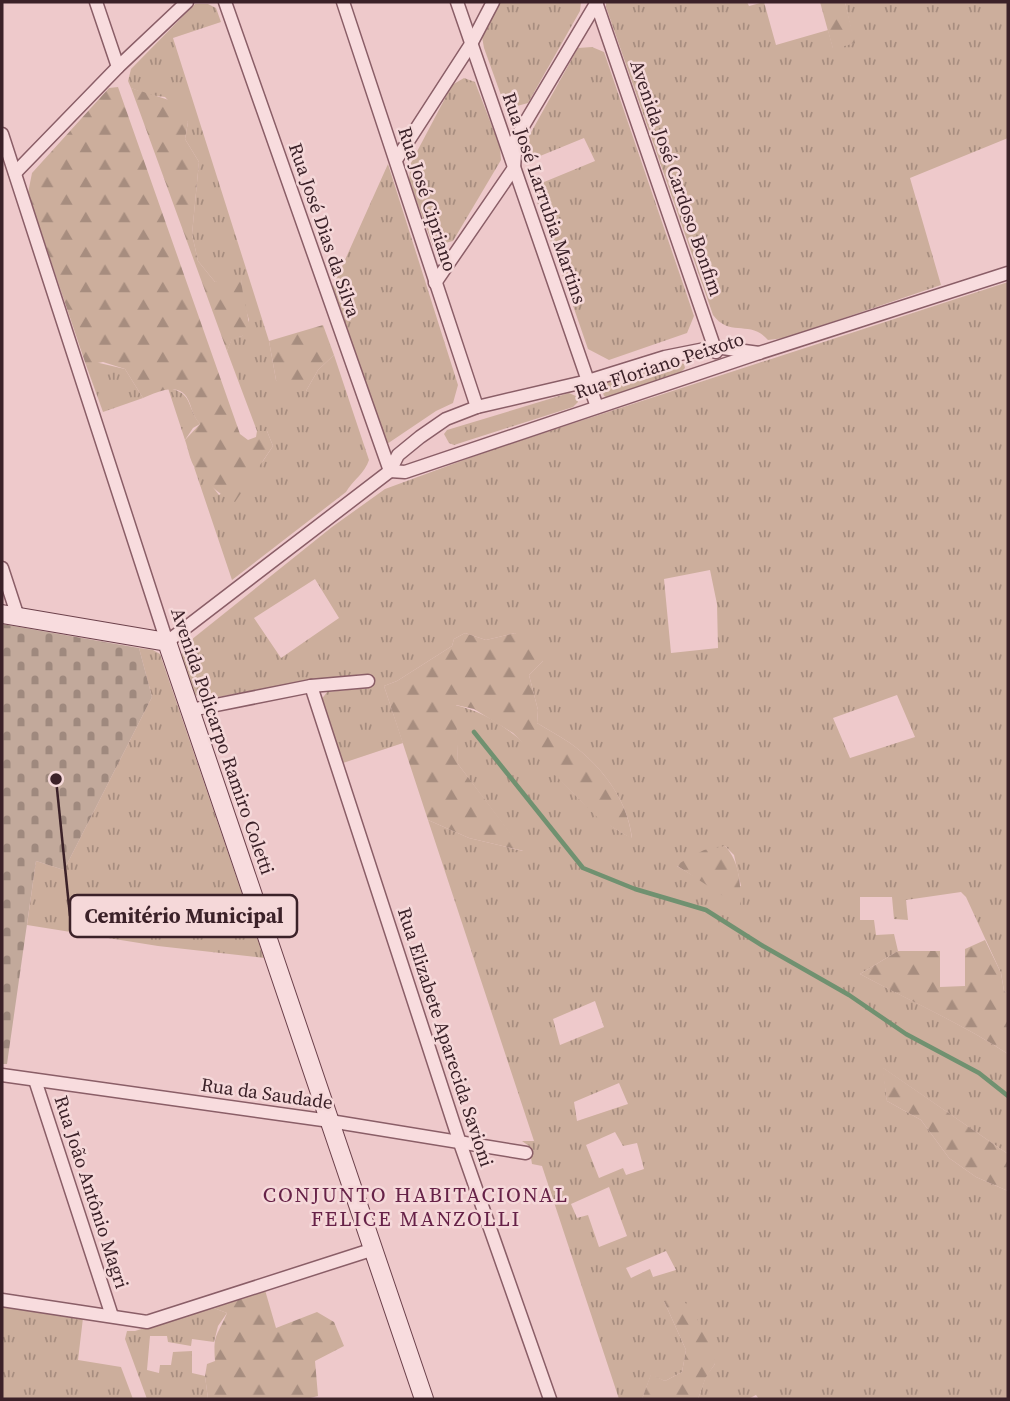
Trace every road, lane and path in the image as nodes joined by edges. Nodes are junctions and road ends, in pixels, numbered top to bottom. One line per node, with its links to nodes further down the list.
1 (96, 2): 9 (street)
2 (187, 2): 9 (street)
3 (225, 2): 22 (street, Rua José Dias da Silva)
4 (343, 2): 11 (street, Rua José Cipriano)
5 (457, 2): 8 (street, Rua José Larrubia Martins)
6 (493, 2): 8 (street)
7 (596, 2): 12 (street); 16 (street, Avenida José Cardoso Bonfim)
8 (471, 44): 11 (street); 12 (street, Rua José Larrubia Martins)
9 (118, 67): 13 (street)
10 (2, 134): 13 (street, Avenida Policarpo Ramiro Coletti)
11 (396, 160): 15 (street, Rua José Cipriano)
12 (514, 168): 15 (street); 19 (street, Rua José Larrubia Martins)
13 (15, 173): 25 (street, Avenida Policarpo Ramiro Coletti)
14 (1008, 273): 17 (street)
15 (435, 283): 20 (street, Rua José Cipriano)
16 (715, 347): 17 (street, Rua Floriano Peixoto); 18 (street, Avenida José Cardoso Bonfim); 19 (street, Rua Floriano Peixoto)
17 (760, 353): 18 (street, Rua Floriano Peixoto)
18 (721, 367): 21 (street, Rua Floriano Peixoto)
19 (588, 381): 20 (street, Rua Floriano Peixoto); 21 (street, Rua José Larrubia Martins)
20 (477, 407): 22 (street, Rua Floriano Peixoto)
21 (597, 407): 22 (street, Rua Floriano Peixoto)
22 (390, 471): 25 (street, Rua Floriano Peixoto)
23 (2, 568): 24 (street)
24 (10, 615): 25 (street)
25 (167, 642): 28 (street, Avenida Policarpo Ramiro Coletti)
26 (368, 681): 27 (street)
27 (312, 686): 28 (street); 32 (street, Rua Elizabete Aparecida Savioni)
28 (191, 710): 31 (street, Avenida Policarpo Ramiro Coletti)
29 (2, 1075): 30 (street, Rua da Saudade)
30 (35, 1080): 31 (street, Rua da Saudade); 36 (street, Rua João Antônio Magri)
31 (330, 1121): 32 (street, Rua da Saudade); 34 (street, Avenida Policarpo Ramiro Coletti)
32 (460, 1143): 33 (street, Rua da Saudade); 38 (street, Rua Elizabete Aparecida Savioni)
33 (526, 1153)
34 (374, 1249): 36 (street); 37 (street, Avenida Policarpo Ramiro Coletti)
35 (2, 1300): 36 (street)
36 (112, 1316)
37 (424, 1399)
38 (550, 1399)

